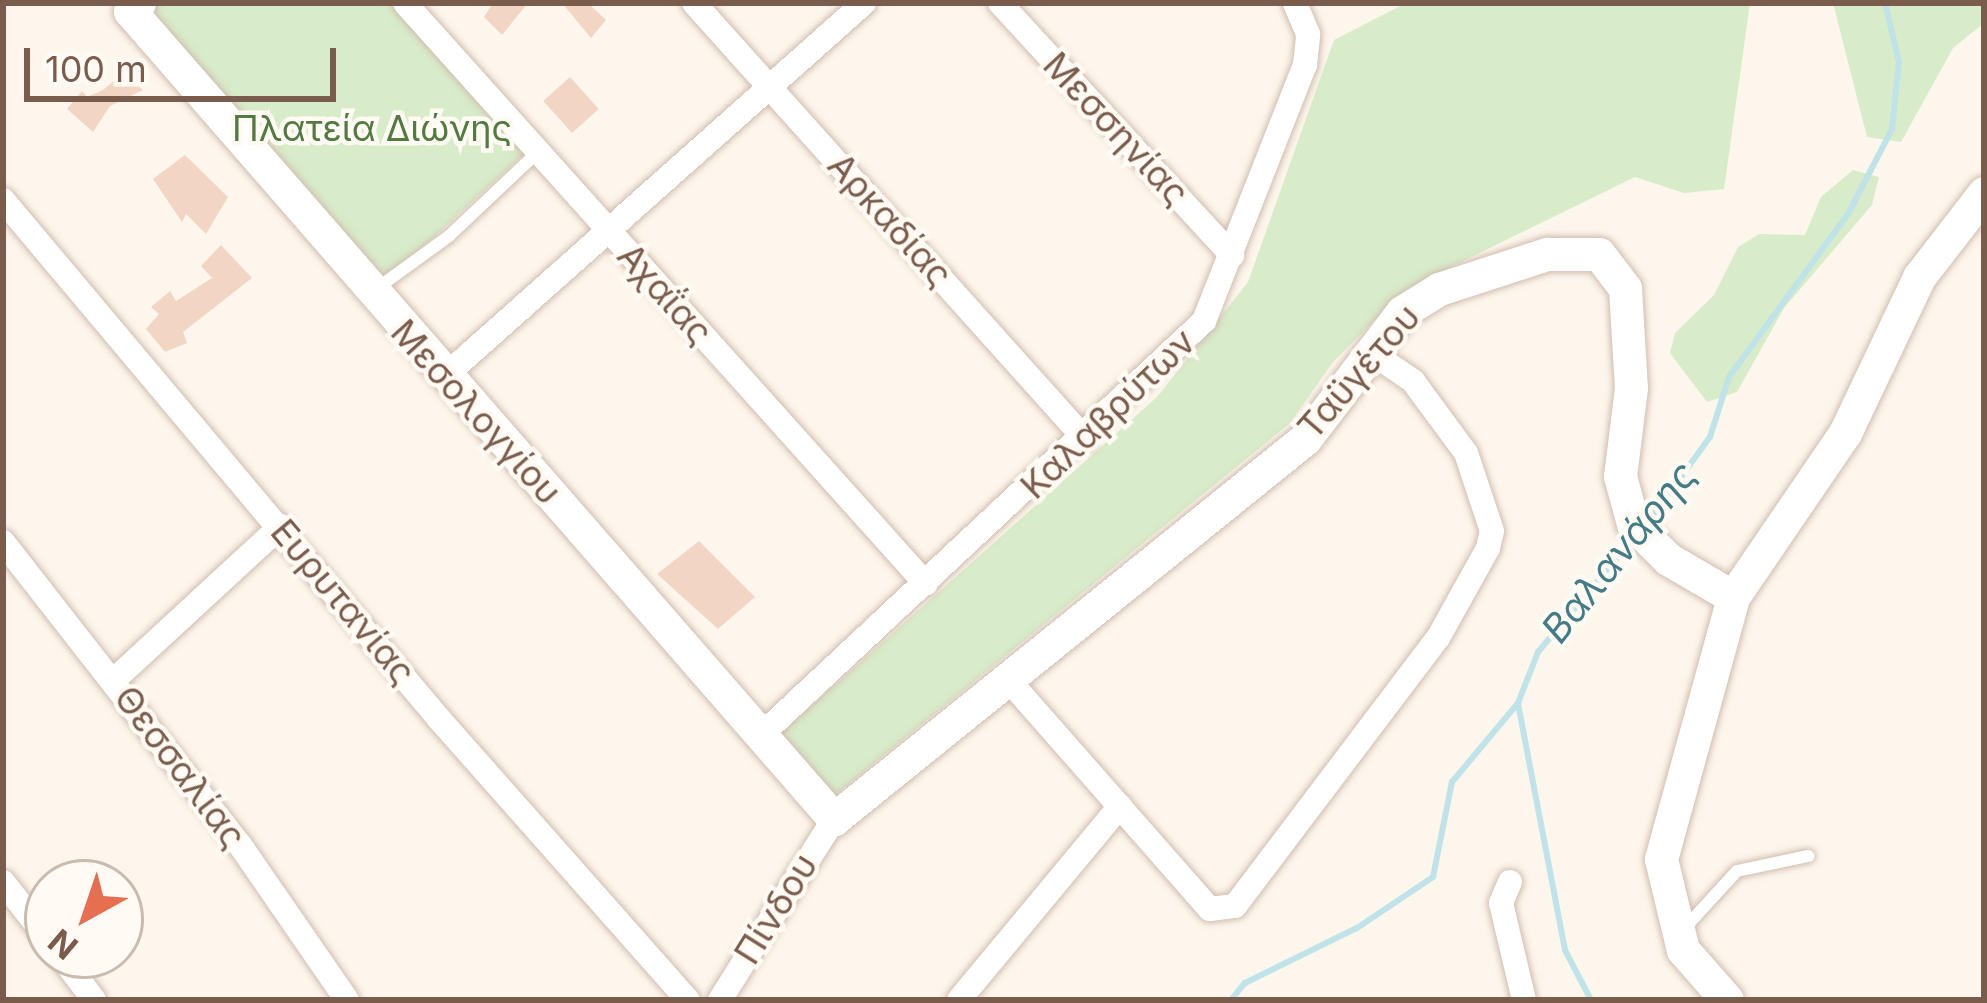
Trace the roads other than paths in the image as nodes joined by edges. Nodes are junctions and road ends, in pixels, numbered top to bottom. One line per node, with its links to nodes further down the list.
1 (406, 3): 8 (street, Αχαΐας)
2 (694, 3): 7 (street, Αρκαδίας)
3 (864, 3): 7 (street)
4 (1000, 3): 12 (street, Μεσσηνίας)
5 (1295, 3): 12 (street, Καλαβρύτων)
6 (130, 6): 13 (street, Μεσολογγίου)
7 (770, 85): 11 (street); 16 (street, Αρκαδίας)
8 (539, 151): 11 (street, Αχαΐας); 13 (lane)
9 (1984, 193): 20 (street)
10 (3, 200): 17 (street, Ευρυτανίας)
11 (608, 230): 15 (street); 19 (street, Αχαΐας)
12 (1232, 255): 16 (street, Καλαβρύτων)
13 (370, 292): 15 (street, Μεσολογγίου)
14 (1369, 351): 20 (street, Ταϋγέτου); 21 (street, Ταϋγέτου); 24 (street)
15 (446, 375): 23 (street, Μεσολογγίου)
16 (1085, 439): 19 (street, Καλαβρύτων)
17 (280, 526): 22 (street); 32 (street, Ευρυτανίας)
18 (3, 542): 22 (street, Θεσσαλίας)
19 (926, 584): 23 (street, Καλαβρύτων)
20 (1733, 597): 30 (street)
21 (1005, 676): 24 (street); 25 (street, Ταϋγέτου)
22 (114, 680): 31 (street, Θεσσαλίας)
23 (760, 736): 25 (street, Μεσολογγίου)
24 (1120, 806): 34 (street)
25 (834, 819): 33 (street, Πίνδου)
26 (1808, 856): 30 (lane)
27 (3, 881): 29 (street)
28 (1510, 882): 35 (street)
29 (24, 908)
30 (1676, 933): 36 (street)
31 (346, 1000)
32 (688, 1000)
33 (720, 1000)
34 (959, 1000)
35 (1524, 1000)
36 (1727, 1000)

